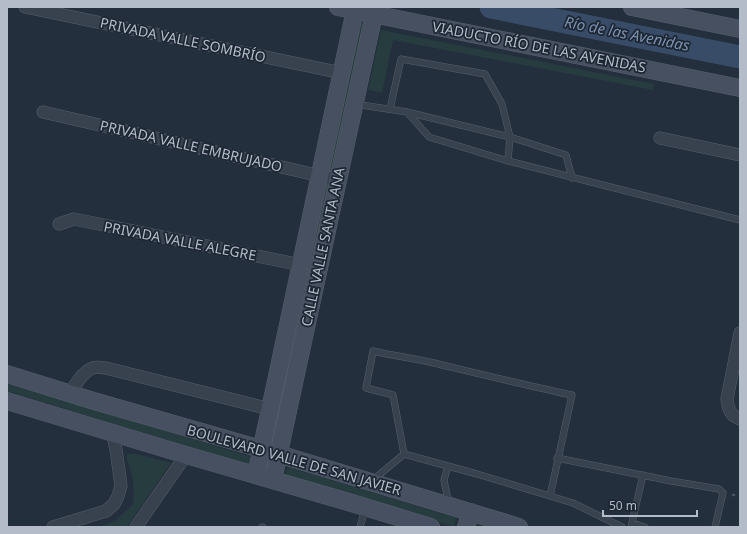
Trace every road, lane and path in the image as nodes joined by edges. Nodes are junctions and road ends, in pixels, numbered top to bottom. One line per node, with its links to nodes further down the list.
1 (25, 7): 7 (street, PRIVADA VALLE SOMBRÍO)
2 (338, 7): 4 (main road, VIADUCTO RÍO DE LAS AVENIDAS)
3 (632, 7): 6 (main road)
4 (355, 10): 5 (main road, VIADUCTO RÍO DE LAS AVENIDAS); 7 (main road, CALLE VALLE SANTA ANA)
5 (374, 14): 8 (main road, VIADUCTO RÍO DE LAS AVENIDAS); 9 (main road, CALLE VALLE SANTA ANA)
6 (740, 29)
7 (342, 73): 17 (main road, CALLE VALLE SANTA ANA)
8 (740, 88)
9 (355, 104): 10 (lane); 19 (main road, CALLE VALLE SANTA ANA)
10 (390, 109): 12 (lane); 13 (lane)
11 (43, 112): 17 (street, PRIVADA VALLE EMBRUJADO)
12 (407, 112): 13 (lane); 16 (lane)
13 (510, 137): 16 (lane); 18 (lane)
14 (660, 138): 15 (street)
15 (740, 155)
16 (508, 161): 18 (lane)
17 (320, 176): 19 (street, PRIVADA VALLE EMBRUJADO); 22 (main road, CALLE VALLE SANTA ANA)
18 (572, 178): 20 (lane)
19 (338, 180): 24 (main road, CALLE VALLE SANTA ANA)
20 (740, 220)
21 (59, 224): 22 (street, PRIVADA VALLE ALEGRE)
22 (301, 265): 23 (main road, CALLE VALLE SANTA ANA)
23 (297, 285): 24 (main road); 29 (main road, CALLE VALLE SANTA ANA)
24 (315, 288): 33 (main road, CALLE VALLE SANTA ANA)
25 (740, 333): 30 (street)
26 (7, 374): 27 (main road, BOULEVARD VALLE DE SAN JAVIER)
27 (70, 394): 29 (street); 32 (main road, BOULEVARD VALLE DE SAN JAVIER)
28 (7, 401): 31 (main road, BOULEVARD VALLE DE SAN JAVIER)
29 (270, 409): 32 (main road, CALLE VALLE SANTA ANA)
30 (740, 419)
31 (112, 432): 35 (main road, BOULEVARD VALLE DE SAN JAVIER); 47 (street)
32 (262, 450): 33 (main road, BOULEVARD VALLE DE SAN JAVIER); 38 (main road, CALLE VALLE SANTA ANA)
33 (278, 454): 40 (main road, CALLE VALLE SANTA ANA); 41 (main road, BOULEVARD VALLE DE SAN JAVIER)
34 (404, 454): 36 (lane); 37 (lane); 41 (lane)
35 (186, 456): 38 (main road, BOULEVARD VALLE DE SAN JAVIER); 48 (street)
36 (557, 458): 39 (lane); 42 (lane)
37 (448, 466): 42 (lane); 43 (lane)
38 (256, 475): 40 (main road, BOULEVARD VALLE DE SAN JAVIER)
39 (643, 475): 46 (lane); 54 (lane)
40 (273, 480): 44 (main road, BOULEVARD VALLE DE SAN JAVIER)
41 (370, 482): 43 (main road, BOULEVARD VALLE DE SAN JAVIER)
42 (550, 496): 52 (lane)
43 (450, 506): 45 (main road, BOULEVARD VALLE DE SAN JAVIER)
44 (366, 507): 49 (lane); 50 (main road, BOULEVARD VALLE DE SAN JAVIER)
45 (469, 520): 51 (main road, BOULEVARD VALLE DE SAN JAVIER)
46 (632, 525): 53 (lane)
47 (53, 527)
48 (136, 527)
49 (360, 527)
50 (431, 527)
51 (519, 527)
52 (622, 527)
53 (645, 527)
54 (715, 527)

